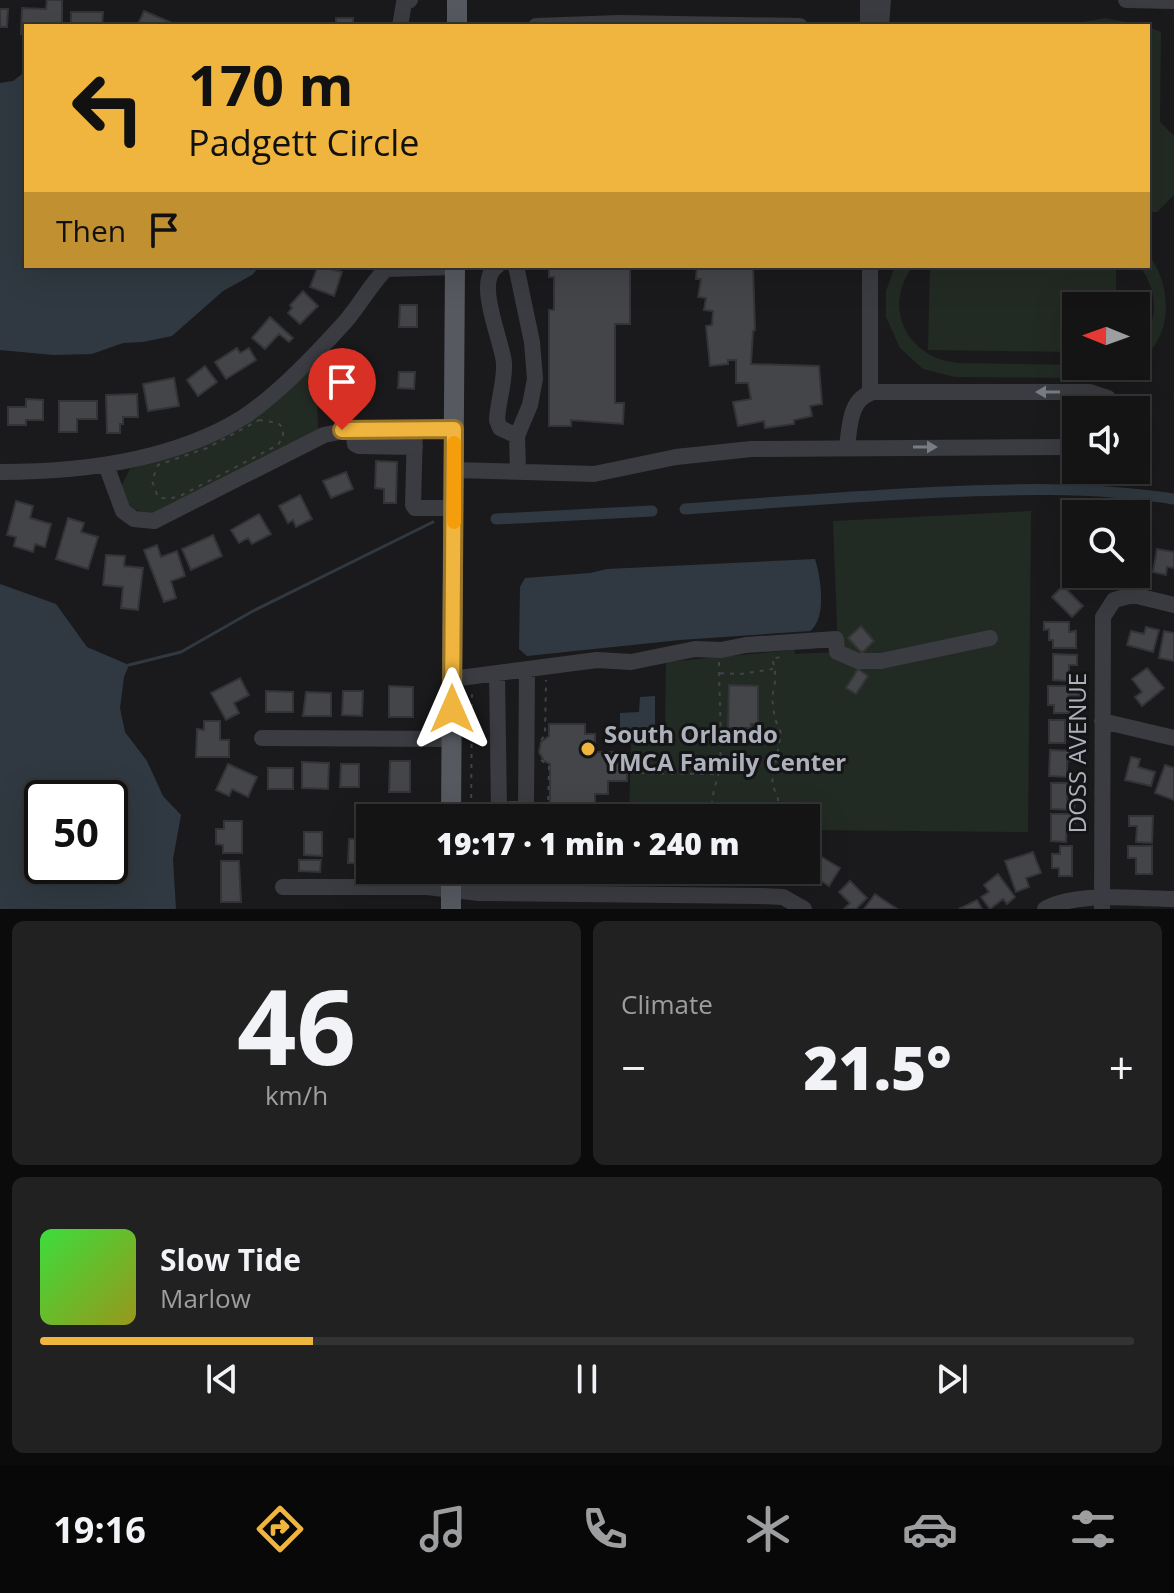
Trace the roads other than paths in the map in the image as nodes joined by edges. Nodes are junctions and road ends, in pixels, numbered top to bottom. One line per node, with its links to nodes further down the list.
1 (410, 0): 7 (street)
2 (457, 0): 8 (main road)
3 (868, 0): 11 (street)
4 (883, 0): 12 (street)
5 (1126, 0): 6 (street)
6 (1174, 1)
7 (400, 24)
8 (457, 24)
9 (554, 24): 10 (street)
10 (602, 24)
11 (868, 24)
12 (881, 24)
13 (420, 268): 27 (street)
14 (455, 268): 22 (main road)
15 (494, 268): 23 (street)
16 (516, 268): 23 (street)
17 (870, 268): 18 (street)
18 (870, 393): 19 (street, one-way to 18); 25 (street)
19 (1102, 396)
20 (353, 429): 21 (street); 24 (street); 27 (street)
21 (415, 429): 22 (street); 24 (street)
22 (454, 429): 28 (main road)
23 (517, 436): 29 (street)
24 (415, 447): 31 (street)
25 (847, 447): 26 (street, one-way to 26); 29 (street)
26 (1062, 447)
27 (106, 465): 30 (street)
28 (454, 470): 29 (street); 31 (main road)
29 (518, 471)
30 (0, 472)
31 (454, 508): 36 (main road)
32 (1174, 605): 37 (street, DOSS AVENUE)
33 (990, 638): 34 (street)
34 (527, 669): 35 (street); 35 (street)
35 (497, 673): 36 (street)
36 (462, 678): 40 (main road)
37 (1102, 721): 39 (street); 46 (street, DOSS AVENUE)
38 (262, 738): 40 (street)
39 (1174, 738)
40 (452, 739): 41 (main road)
41 (451, 804)
42 (283, 887): 43 (street)
43 (451, 890): 45 (street)
44 (1174, 899): 46 (street)
45 (716, 902): 47 (street)
46 (1102, 904): 48 (street)
47 (804, 909)
48 (1045, 909)

